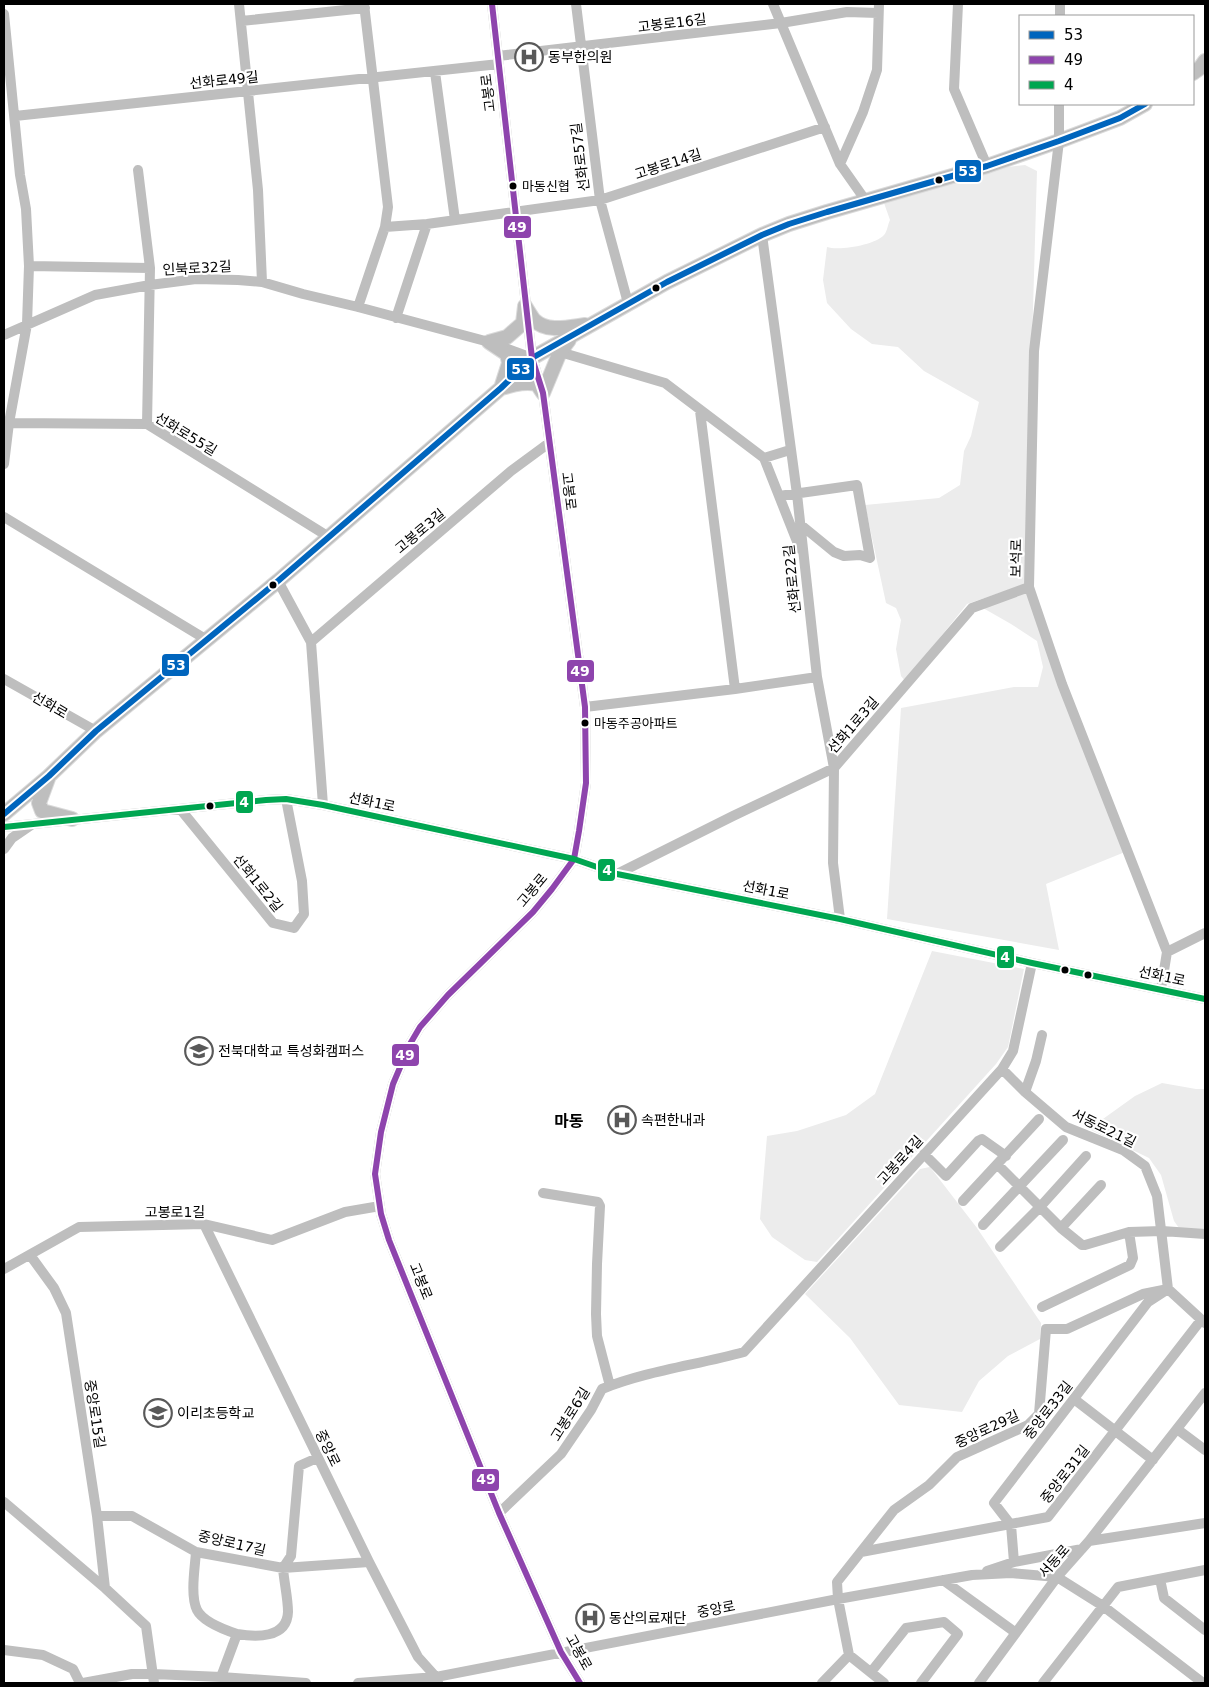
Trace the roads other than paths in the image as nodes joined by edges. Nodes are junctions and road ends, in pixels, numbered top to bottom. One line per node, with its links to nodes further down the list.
1 (240, 4): 9 (street)
2 (492, 4): 12 (street, 고봉로)
3 (576, 4): 11 (street, 선화로57길)
4 (773, 4): 10 (street)
5 (958, 4): 24 (street)
6 (364, 6): 9 (street); 16 (street)
7 (879, 9): 10 (street, 고봉로16길); 23 (street)
8 (4, 14): 20 (street)
9 (242, 21): 17 (street)
10 (781, 23): 11 (street, 고봉로16길); 21 (street)
11 (581, 48): 12 (street, 고봉로16길); 26 (street, 선화로57길)
12 (498, 60): 14 (street, 선화로49길); 28 (street, 고봉로)
13 (1205, 61): 15 (main road)
14 (436, 72): 16 (street, 선화로49길); 29 (street)
15 (1194, 72)
16 (373, 78): 17 (street, 선화로49길); 31 (street)
17 (248, 91): 20 (street, 선화로49길); 35 (street)
18 (1059, 105): 22 (street, 보석로)
19 (1143, 105): 22 (main road)
20 (15, 116): 33 (street)
21 (825, 127): 23 (street); 26 (street, 고봉로14길)
22 (1059, 141): 24 (main road); 63 (street, 보석로)
23 (840, 164): 27 (street)
24 (987, 166): 27 (main road)
25 (138, 170): 34 (street)
26 (600, 200): 28 (street, 고봉로14길); 37 (street, 선화로57길)
27 (866, 201): 32 (main road)
28 (516, 212): 29 (street, 고봉로14길); 38 (street, 고봉로)
29 (455, 220): 30 (street, 고봉로14길)
30 (427, 224): 31 (street, 고봉로14길); 40 (street)
31 (385, 227): 39 (street)
32 (762, 236): 37 (main road); 53 (street, 선화로22길)
33 (30, 266): 34 (street); 41 (street)
34 (150, 268): 36 (street)
35 (262, 282): 36 (street, 인북로32길); 39 (street, 인북로32길)
36 (150, 285): 41 (street, 인북로32길); 51 (street)
37 (628, 303): 42 (main road)
38 (525, 306): 42 (main road); 44 (main road); 46 (street, 고봉로)
39 (358, 307): 40 (street, 인북로32길)
40 (396, 318): 44 (street, 인북로32길)
41 (27, 324): 43 (street, 인북로32길); 50 (street)
42 (590, 325): 45 (main road); 46 (main road)
43 (4, 335)
44 (489, 342): 46 (street, 인북로32길); 47 (main road)
45 (560, 352): 46 (street); 48 (main road); 49 (street)
46 (532, 358): 47 (main road); 48 (street, 고봉로)
47 (501, 388): 48 (main road); 60 (main road)
48 (543, 393): 52 (street, 고봉로)
49 (700, 411): 54 (street); 68 (street)
50 (9, 423): 51 (street, 선화로55길); 55 (street)
51 (147, 424): 60 (street, 선화로55길)
52 (549, 443): 65 (street, 고봉로3길); 69 (street, 고봉로)
53 (790, 450): 54 (street); 56 (street, 선화로22길)
54 (764, 458): 57 (street)
55 (4, 464)
56 (797, 494): 57 (street); 59 (street, 선화로22길); 59 (street)
57 (779, 496): 61 (street)
58 (4, 517): 64 (street)
59 (801, 525): 61 (street, 선화로22길)
60 (328, 537): 62 (main road)
61 (803, 556): 66 (street, 선화로22길)
62 (278, 581): 64 (main road); 65 (street)
63 (1029, 587): 71 (street, 선화1로3길); 85 (street, 보석로)
64 (206, 640): 70 (main road)
65 (311, 642): 74 (street)
66 (817, 677): 68 (street); 71 (street, 선화로22길)
67 (4, 679): 70 (street, 선화로)
68 (735, 689): 69 (street)
69 (585, 707): 81 (street, 고봉로)
70 (96, 731): 72 (main road)
71 (834, 768): 82 (street, 선화1로3길); 83 (street, 선화로22길)
72 (49, 776): 76 (main road); 77 (main road)
73 (286, 799): 74 (street, 선화1로); 75 (street, 선화1로); 75 (street, 선화1로2길)
74 (323, 806): 81 (street, 선화1로)
75 (181, 810): 77 (street, 선화1로)
76 (4, 814)
77 (72, 819): 78 (street, 선화1로)
78 (34, 823): 79 (street, 선화1로); 80 (street)
79 (4, 827)
80 (4, 849)
81 (574, 859): 82 (street, 선화1로); 102 (street, 고봉로)
82 (617, 874): 83 (street, 선화1로)
83 (840, 919): 86 (street, 선화1로)
84 (1205, 933): 85 (street)
85 (1167, 952): 87 (street)
86 (1032, 963): 87 (street, 선화1로); 90 (street, 고봉로4길)
87 (1161, 989): 88 (street, 선화1로)
88 (1205, 999)
89 (1042, 1035): 91 (street)
90 (1002, 1069): 91 (street, 서동로21길); 94 (street, 고봉로4길)
91 (1025, 1092): 107 (street, 서동로21길)
92 (1039, 1119): 95 (street)
93 (1063, 1140): 99 (street)
94 (924, 1154): 95 (street); 116 (street, 고봉로4길)
95 (1006, 1156): 97 (street)
96 (1086, 1156): 103 (street)
97 (998, 1165): 99 (street); 101 (street)
98 (1101, 1185): 106 (street)
99 (1020, 1187): 103 (street); 105 (street)
100 (543, 1192): 117 (street)
101 (963, 1201)
102 (380, 1206): 104 (street, 고봉로1길); 127 (street, 고봉로)
103 (1040, 1207): 106 (street); 110 (street)
104 (204, 1224): 111 (street, 고봉로1길); 124 (street, 중앙로)
105 (983, 1225)
106 (1061, 1228): 108 (street)
107 (1162, 1231): 108 (street); 109 (street); 113 (street, 서동로21길)
108 (1129, 1232): 114 (street)
109 (1205, 1234)
110 (1000, 1248)
111 (30, 1255): 112 (street, 고봉로1길); 128 (street, 중앙로15길)
112 (4, 1269)
113 (1168, 1289): 115 (street); 119 (street, 중앙로33길); 134 (street, 중앙로29길)
114 (1042, 1307)
115 (1203, 1322): 122 (street, 중앙로31길)
116 (744, 1352): 117 (street, 고봉로6길)
117 (610, 1386): 127 (street, 고봉로6길)
118 (1205, 1393): 120 (street, 서동로)
119 (1074, 1399): 122 (street); 130 (street, 중앙로33길)
120 (1202, 1405): 121 (street, 서동로)
121 (1177, 1429): 123 (street); 125 (street, 서동로)
122 (1115, 1431): 125 (street); 130 (street, 중앙로31길)
123 (1205, 1450)
124 (317, 1458): 135 (street, 중앙로); 137 (street)
125 (1153, 1460): 131 (street, 서동로)
126 (4, 1502): 143 (street)
127 (499, 1513): 150 (street, 고봉로)
128 (97, 1516): 133 (street, 중앙로17길); 143 (street, 중앙로15길)
129 (1205, 1523): 131 (street)
130 (1010, 1525): 134 (street, 중앙로31길); 136 (street, 중앙로33길)
131 (1090, 1541): 132 (street, 서동로)
132 (1082, 1549): 136 (street); 140 (street, 서동로)
133 (196, 1552): 137 (street, 중앙로17길); 148 (street)
134 (861, 1552): 144 (street, 중앙로29길)
135 (369, 1562): 137 (street, 중앙로17길); 155 (street, 중앙로)
136 (1014, 1562): 139 (street)
137 (283, 1568): 148 (street)
138 (1205, 1570): 141 (street)
139 (972, 1575): 140 (street, 중앙로); 142 (street, 중앙로)
140 (1057, 1577): 145 (street); 147 (street, 서동로)
141 (1160, 1579): 145 (street); 146 (street)
142 (943, 1580): 144 (street, 중앙로); 147 (street)
143 (105, 1588): 154 (street)
144 (838, 1599): 150 (street, 중앙로); 151 (street)
145 (1103, 1606): 164 (street); 165 (street)
146 (1205, 1630)
147 (1016, 1633): 163 (street, 서동로)
148 (237, 1634): 153 (street)
149 (4, 1650): 156 (street)
150 (561, 1652): 155 (street, 중앙로); 159 (street, 고봉로)
151 (849, 1655): 152 (street); 160 (street)
152 (870, 1672): 161 (street); 162 (street)
153 (222, 1677): 154 (street); 157 (street)
154 (154, 1678): 156 (street)
155 (437, 1680): 158 (street, 중앙로)
156 (81, 1683)
157 (306, 1683)
158 (358, 1683)
159 (580, 1683)
160 (822, 1683)
161 (884, 1683)
162 (920, 1683)
163 (979, 1683)
164 (1043, 1683)
165 (1204, 1683)

